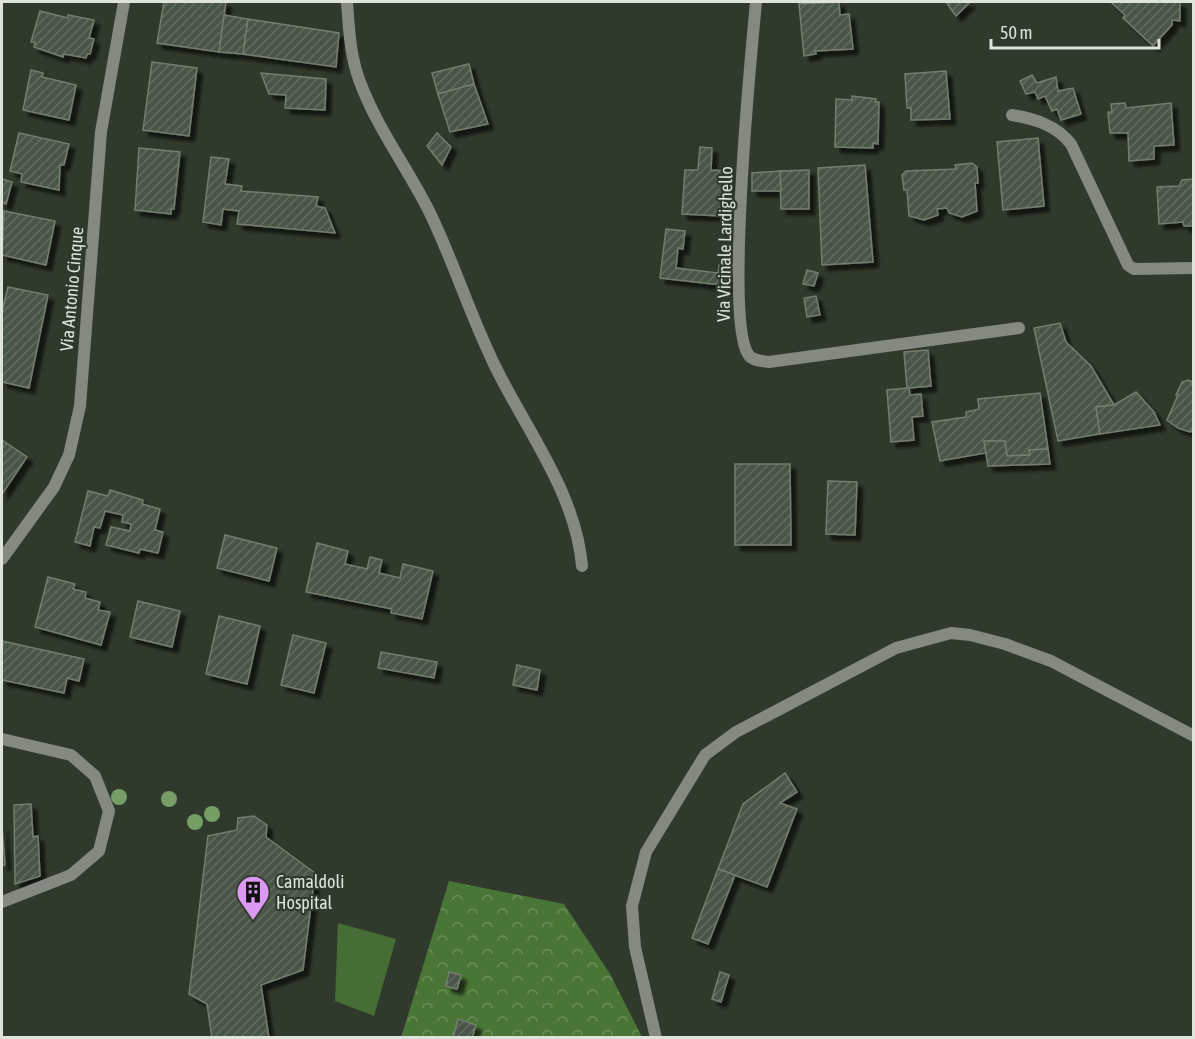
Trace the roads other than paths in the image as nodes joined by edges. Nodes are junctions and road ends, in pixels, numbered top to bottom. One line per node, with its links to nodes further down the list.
1 (124, 2): 7 (street, Via Antonio Cinque)
2 (347, 2): 8 (street)
3 (756, 2): 6 (street, Via Vicinale Lardighello)
4 (1012, 115): 5 (street)
5 (1194, 268)
6 (1019, 328)
7 (2, 559)
8 (582, 566)
9 (1194, 736): 12 (street)
10 (2, 739): 11 (street)
11 (2, 902)
12 (656, 1038)

